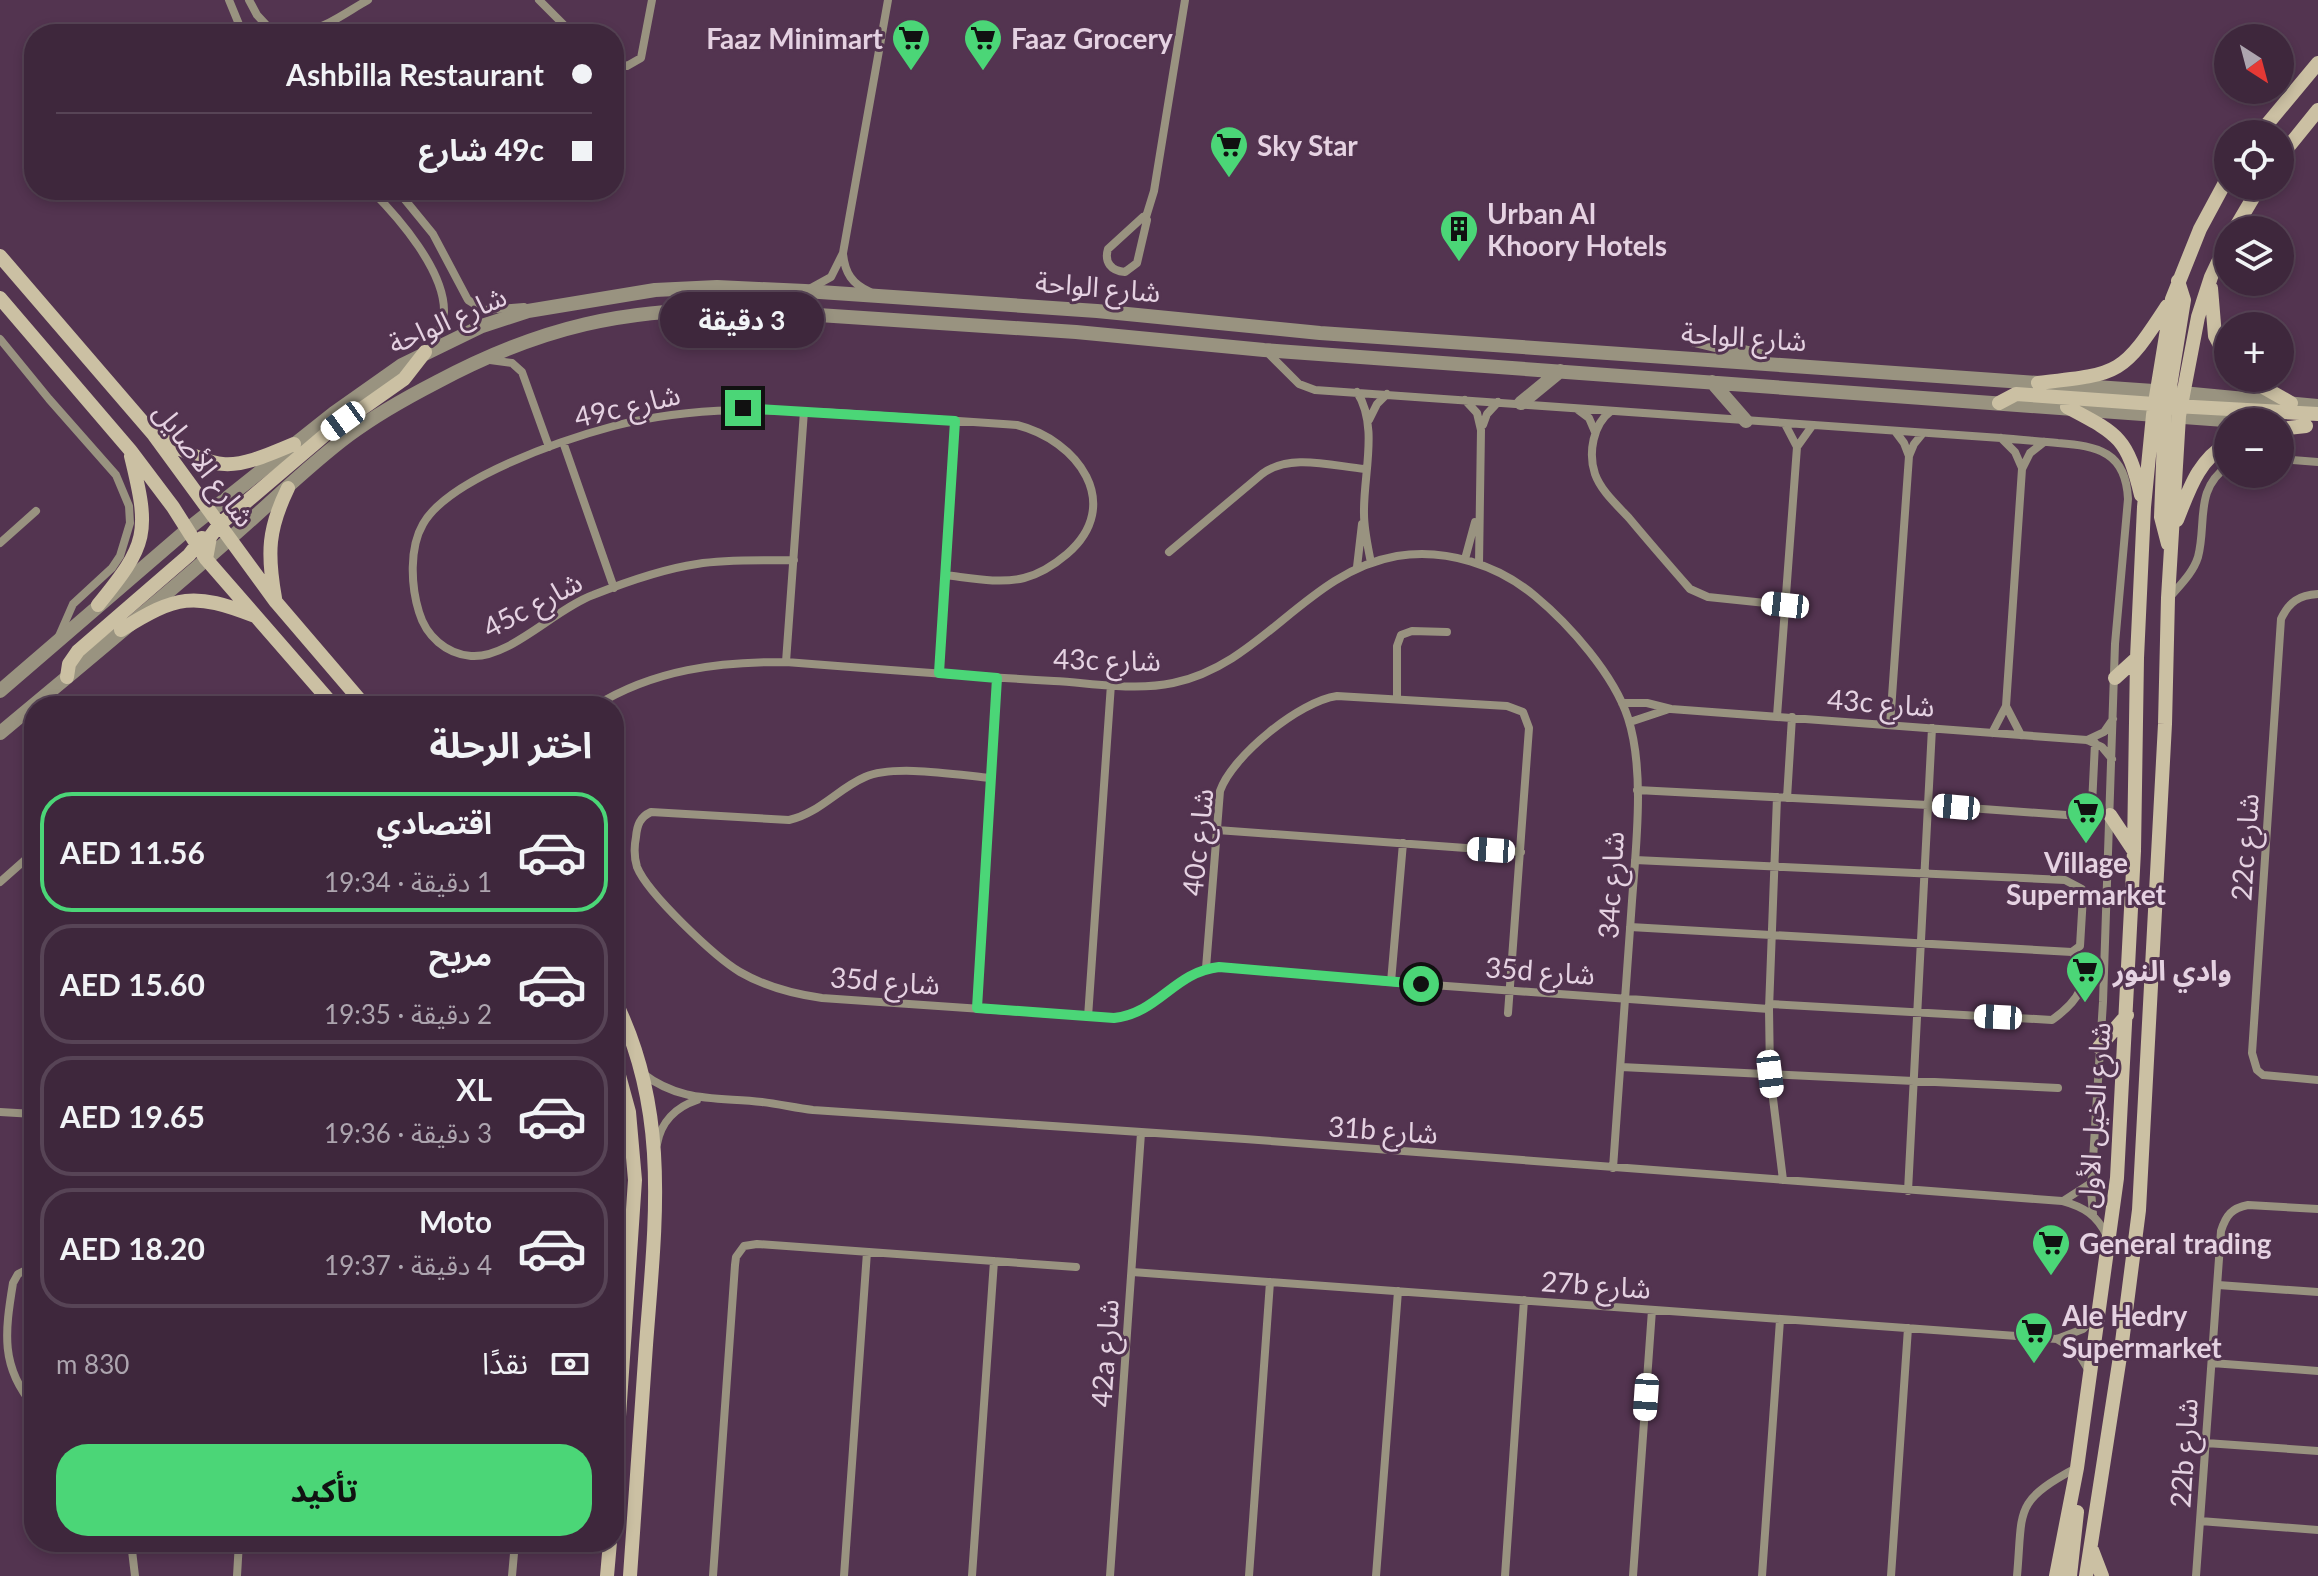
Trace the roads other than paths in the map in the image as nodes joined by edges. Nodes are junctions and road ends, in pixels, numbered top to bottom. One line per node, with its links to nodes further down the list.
1 (229, 0): 8 (street)
2 (249, 0): 9 (street)
3 (368, 0): 10 (street)
4 (539, 0): 11 (street)
5 (652, 0): 13 (street)
6 (888, 0): 23 (street)
7 (1185, 0): 20 (street)
8 (239, 24)
9 (265, 24)
10 (327, 24)
11 (563, 24)
12 (2318, 63): 15 (main road)
13 (624, 65)
14 (2318, 110): 16 (main road)
15 (2271, 120)
16 (2294, 140)
17 (380, 200): 22 (street)
18 (405, 200): 21 (street)
19 (2215, 200): 27 (main road, شارع الخيل الأول)
20 (1146, 217): 20 (street)
21 (433, 234): 22 (street); 32 (street)
22 (417, 245): 36 (street)
23 (843, 253): 28 (street); 29 (street)
24 (0, 256): 68 (main road, شارع الأصايل)
25 (2214, 271): 26 (main road, شارع الخيل الأول)
26 (2211, 277): 33 (main road); 51 (main road, شارع الخيل الأول)
27 (2178, 281): 31 (main road, شارع الخيل الأول); 51 (main road)
28 (805, 291): 29 (street, شارع الواحة); 32 (street, شارع الواحة)
29 (879, 296): 39 (street, شارع الواحة)
30 (0, 298): 75 (main road, شارع الأصايل)
31 (2172, 299): 42 (main road); 51 (main road, شارع الخيل الأول)
32 (537, 309): 36 (street, شارع الواحة)
33 (2214, 332)
34 (0, 339): 113 (street)
35 (1695, 340): 39 (street)
36 (428, 350): 72 (street, شارع الواحة); 89 (main road)
37 (1264, 350): 38 (street, شارع الواحة); 40 (street, شارع الواحة); 43 (street)
38 (481, 359): 73 (street); 83 (street, شارع الواحة)
39 (1803, 366): 42 (street, شارع الواحة)
40 (1560, 371): 41 (street, شارع الواحة); 48 (street)
41 (1712, 382): 49 (street, شارع الواحة); 60 (street)
42 (2038, 383): 51 (street, شارع الواحة)
43 (1357, 392): 45 (street); 62 (street)
44 (2272, 392): 50 (main road)
45 (1387, 394): 46 (street); 62 (street)
46 (1464, 400): 47 (street); 64 (street)
47 (1498, 402): 48 (street); 64 (street)
48 (1521, 403): 54 (street)
49 (1999, 403): 51 (main road); 53 (street, شارع الواحة)
50 (2291, 403): 51 (street, شارع الواحة); 52 (street, شارع الواحة)
51 (2167, 404): 53 (street, شارع الواحة); 57 (street, شارع الواحة); 58 (main road); 84 (main road, شارع الخيل الأول); 91 (main road, شارع الخيل الأول); 95 (main road)
52 (2318, 406)
53 (2067, 407): 84 (main road)
54 (1576, 408): 56 (street); 66 (street)
55 (804, 411): 59 (street, 49c شارع); 70 (street, 49c شارع); 99 (street)
56 (1611, 411): 60 (street); 66 (street)
57 (2214, 414)
58 (2318, 414)
59 (955, 421): 103 (street); 103 (street, 49c شارع)
60 (1746, 421): 61 (street)
61 (1785, 424): 63 (street); 74 (street)
62 (1368, 425): 80 (street)
63 (1812, 426): 65 (street); 74 (street)
64 (1481, 430): 87 (street)
65 (1895, 431): 67 (street); 77 (street)
66 (1596, 433): 109 (street)
67 (1923, 433): 69 (street); 77 (street)
68 (154, 435): 72 (main road); 86 (main road, شارع الأصايل)
69 (2001, 438): 71 (street); 81 (street)
70 (563, 442): 73 (street, 45c شارع); 104 (street)
71 (2044, 442): 81 (street); 119 (street)
72 (294, 444): 86 (street, شارع الواحة)
73 (549, 447): 104 (street, 45c شارع)
74 (1797, 447): 109 (street)
75 (130, 450): 90 (main road, شارع الأصايل); 108 (main road)
76 (2214, 452): 91 (main road)
77 (1909, 456): 135 (street)
78 (2294, 460): 79 (street)
79 (2318, 462)
80 (1365, 469): 88 (street); 96 (street)
81 (2022, 469): 128 (street)
82 (2214, 477): 106 (street)
83 (288, 488): 92 (street, شارع الواحة); 107 (main road)
84 (2144, 507): 114 (main road, شارع الخيل الأول)
85 (36, 511): 93 (street)
86 (210, 511): 89 (main road, شارع الأصايل); 90 (street, شارع الواحة); 94 (main road)
87 (1478, 514): 98 (street); 101 (street)
88 (1363, 515): 100 (street); 102 (street)
89 (219, 525): 92 (main road, شارع الأصايل); 97 (main road)
90 (188, 529): 94 (main road, شارع الأصايل); 108 (street, شارع الواحة)
91 (2172, 532): 95 (main road, شارع الخيل الأول)
92 (229, 540): 97 (street, شارع الواحة); 107 (main road, شارع الأصايل)
93 (0, 543)
94 (198, 545): 97 (main road, شارع الأصايل); 117 (main road)
95 (2171, 548): 106 (main road, شارع الخيل الأول)
96 (1169, 552)
97 (206, 559): 110 (main road, شارع الأصايل); 111 (street, شارع الواحة)
98 (1465, 559): 100 (street, 43c شارع); 101 (street, 43c شارع)
99 (794, 560): 104 (street, 45c شارع); 115 (street)
100 (1371, 563): 102 (street, 43c شارع)
101 (1479, 564): 127 (street, 43c شارع)
102 (1357, 567): 120 (street, 43c شارع)
103 (945, 575): 116 (street)
104 (614, 588)
105 (2318, 594): 175 (street, 22c شارع)
106 (2168, 598): 218 (main road, شارع الخيل الأول)
107 (276, 602): 124 (main road, شارع الأصايل)
108 (98, 605): 113 (street, شارع الواحة)
109 (1785, 605): 131 (street)
110 (257, 616): 111 (main road); 123 (main road, شارع الأصايل)
111 (121, 630): 117 (street, شارع الواحة)
112 (1447, 632): 126 (street)
113 (57, 640): 121 (street, شارع الواحة)
114 (2137, 658): 119 (main road); 149 (main road, شارع الخيل الأول)
115 (786, 662): 116 (street, 43c شارع); 125 (street, 43c شارع)
116 (939, 673): 118 (street, 43c شارع)
117 (67, 677): 122 (street, شارع الواحة)
118 (997, 678): 120 (street, 43c شارع); 142 (street)
119 (2115, 678): 132 (street)
120 (1111, 684): 169 (street)
121 (0, 691)
122 (44, 696)
123 (325, 696)
124 (356, 696)
125 (615, 696)
126 (1397, 699): 147 (street, 40c شارع); 150 (street, 40c شارع)
127 (1622, 703): 129 (street, 43c شارع); 134 (street, 34c شارع)
128 (2006, 706): 138 (street); 139 (street)
129 (1671, 709): 131 (street, 43c شارع); 134 (street, 43c شارع)
130 (24, 713): 137 (street, شارع الواحة)
131 (1777, 716): 133 (street, 43c شارع)
132 (2114, 716): 140 (street); 141 (street)
133 (1792, 717): 135 (street, 43c شارع); 144 (street)
134 (1630, 722): 143 (street, 34c شارع)
135 (1890, 725): 136 (street, 43c شارع)
136 (1932, 728): 138 (street, 43c شارع); 145 (street)
137 (0, 733)
138 (1992, 733): 139 (street, 43c شارع)
139 (2021, 735): 140 (street, 43c شارع)
140 (2091, 742): 141 (street); 145 (street)
141 (2113, 760): 146 (street)
142 (991, 778): 165 (street); 165 (street, 35d شارع)
143 (1637, 790): 144 (street); 151 (street, 34c شارع)
144 (1782, 798): 145 (street); 153 (street)
145 (1928, 805): 154 (street)
146 (2110, 815): 149 (main road); 171 (street)
147 (1217, 830): 148 (street); 160 (street, 40c شارع)
148 (1403, 843): 150 (street); 161 (street)
149 (2134, 851): 168 (main road, شارع الخيل الأول)
150 (1521, 852): 162 (street)
151 (1635, 860): 153 (street); 156 (street, 34c شارع)
152 (24, 861): 155 (street)
153 (1774, 866): 154 (street); 157 (street)
154 (1924, 873): 158 (street); 159 (street)
155 (0, 882)
156 (1630, 927): 157 (street); 163 (street, 34c شارع)
157 (1772, 937): 158 (street); 164 (street)
158 (1921, 944): 159 (street); 166 (street)
159 (2072, 952): 166 (street, 35d شارع)
160 (1206, 968): 161 (street, 35d شارع); 169 (street, 35d شارع)
161 (1391, 982): 162 (street, 35d شارع)
162 (1510, 990): 163 (street, 35d شارع); 167 (street)
163 (1626, 998): 164 (street, 35d شارع); 172 (street, 34c شارع)
164 (1770, 1006): 166 (street, 35d شارع); 174 (street)
165 (977, 1008): 169 (street, 35d شارع)
166 (1917, 1012): 176 (street)
167 (1508, 1013)
168 (2127, 1014): 171 (main road); 191 (main road, شارع الخيل الأول)
169 (1088, 1017)
170 (624, 1021): 173 (main road)
171 (2099, 1047): 186 (street)
172 (1621, 1067): 174 (street); 184 (street, 34c شارع)
173 (642, 1073): 179 (street, 31b شارع); 183 (main road)
174 (1770, 1074): 176 (street); 185 (street)
175 (2318, 1080)
176 (1914, 1081): 177 (street); 187 (street)
177 (2058, 1088)
178 (624, 1094): 207 (main road)
179 (701, 1098): 182 (street, 31b شارع); 183 (street)
180 (0, 1112): 181 (street)
181 (24, 1113)
182 (1141, 1133): 184 (street, 31b شارع); 196 (street, 42a شارع)
183 (656, 1151): 227 (main road)
184 (1613, 1168): 185 (street, 31b شارع)
185 (1783, 1180): 187 (street, 31b شارع)
186 (2091, 1183): 188 (street); 190 (street)
187 (1908, 1191): 188 (street, 31b شارع)
188 (2062, 1201): 190 (street, 31b شارع)
189 (2318, 1209): 198 (street, 22b شارع)
190 (2093, 1214): 191 (street)
191 (2109, 1240): 203 (main road, شارع الخيل الأول)
192 (867, 1252): 193 (street); 228 (street); 229 (street)
193 (994, 1261): 194 (street); 230 (street)
194 (1076, 1267)
195 (24, 1271): 211 (street)
196 (1132, 1272): 197 (street, 27b شارع); 231 (street, 42a شارع)
197 (1270, 1282): 199 (street, 27b شارع); 232 (street)
198 (2218, 1285): 200 (street); 208 (street, 22b شارع)
199 (1398, 1291): 201 (street, 27b شارع); 233 (street)
200 (2318, 1292)
201 (1524, 1300): 202 (street, 27b شارع); 234 (street)
202 (1652, 1310): 204 (street, 27b شارع); 235 (street)
203 (2097, 1315): 206 (street); 210 (main road, شارع الخيل الأول)
204 (1780, 1320): 205 (street, 27b شارع); 236 (street)
205 (1908, 1328): 206 (street, 27b شارع); 237 (street)
206 (2057, 1339): 210 (street)
207 (624, 1342)
208 (2212, 1363): 209 (street); 212 (street, 22b شارع)
209 (2318, 1371)
210 (2089, 1372): 214 (main road, شارع الخيل الأول)
211 (24, 1393)
212 (2206, 1443): 213 (street); 216 (street, 22b شارع)
213 (2318, 1451)
214 (2077, 1468): 215 (main road, شارع الخيل الأول); 238 (street)
215 (2071, 1497): 239 (main road, شارع الخيل الأول); 240 (main road)
216 (2200, 1521): 217 (street); 243 (street, 22b شارع)
217 (2318, 1530)
218 (2091, 1547): 241 (main road, شارع الخيل الأول); 242 (main road)
219 (132, 1552): 223 (street)
220 (238, 1552): 224 (street)
221 (514, 1552): 225 (street)
222 (609, 1552): 226 (main road)
223 (135, 1576)
224 (237, 1576)
225 (512, 1576)
226 (607, 1576)
227 (630, 1576)
228 (713, 1576)
229 (844, 1576)
230 (972, 1576)
231 (1110, 1576)
232 (1249, 1576)
233 (1376, 1576)
234 (1505, 1576)
235 (1633, 1576)
236 (1762, 1576)
237 (1891, 1576)
238 (2017, 1576)
239 (2056, 1576)
240 (2070, 1576)
241 (2086, 1576)
242 (2102, 1576)
243 (2196, 1576)

